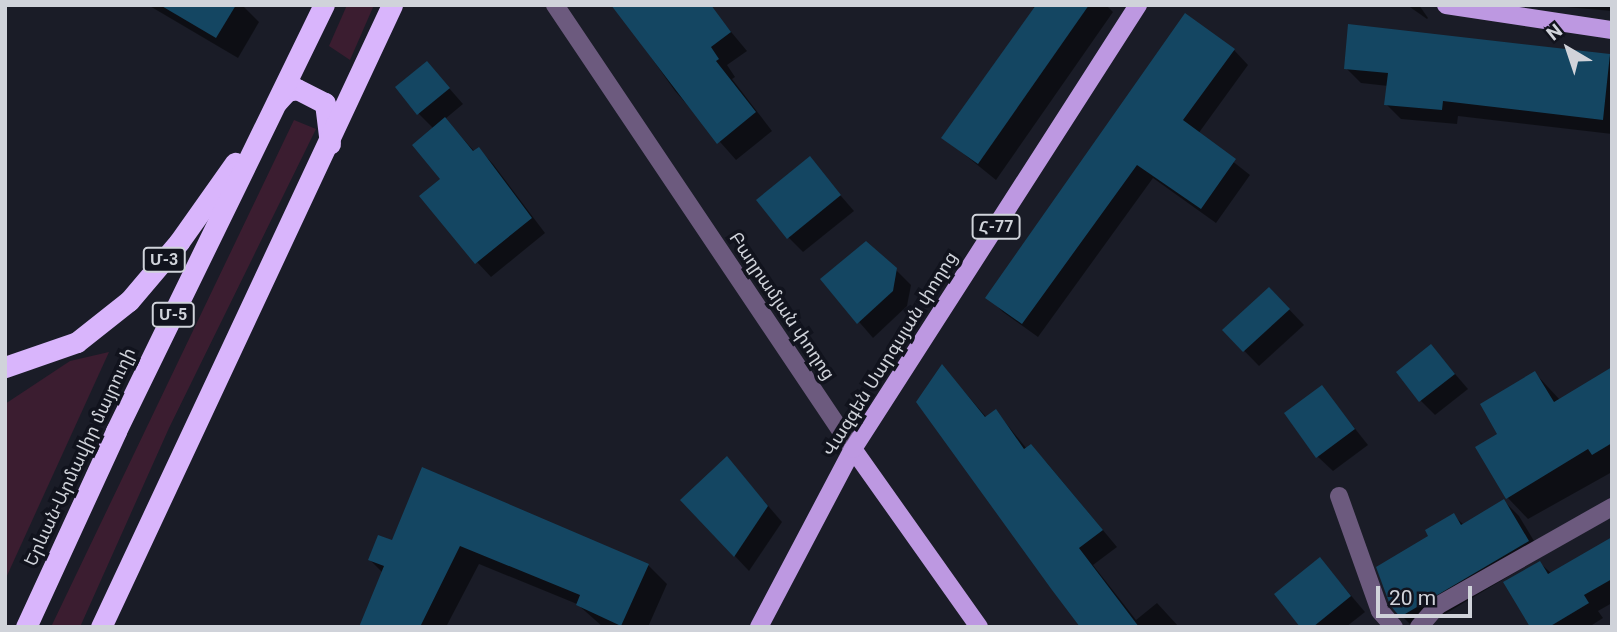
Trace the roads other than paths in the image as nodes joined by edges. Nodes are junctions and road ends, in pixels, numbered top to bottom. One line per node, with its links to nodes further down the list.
1 (324, 5): 7 (highway, Երևան-Արմավիր մայրուղի / Մ-5)
2 (392, 5): 8 (highway)
3 (555, 5): 10 (street, Բաղրամյան փողոց)
4 (1138, 5): 10 (main road, Վազգեն Սարգսյան փողոց / Հ-77)
5 (1446, 5): 6 (main road)
6 (1612, 30)
7 (277, 101): 8 (highway); 9 (highway, Մ-3); 13 (highway, Երևան-Արմավիր մայրուղի / Մ-5)
8 (331, 145): 14 (highway)
9 (5, 367)
10 (853, 449): 15 (main road, Վազգեն Սարգսյան փողոց / Հ-77); 16 (main road, Բաղրամյան փողոց)
11 (1339, 496): 17 (street)
12 (1612, 506): 18 (street)
13 (26, 627)
14 (101, 627)
15 (759, 627)
16 (979, 627)
17 (1394, 627)
18 (1419, 627)

